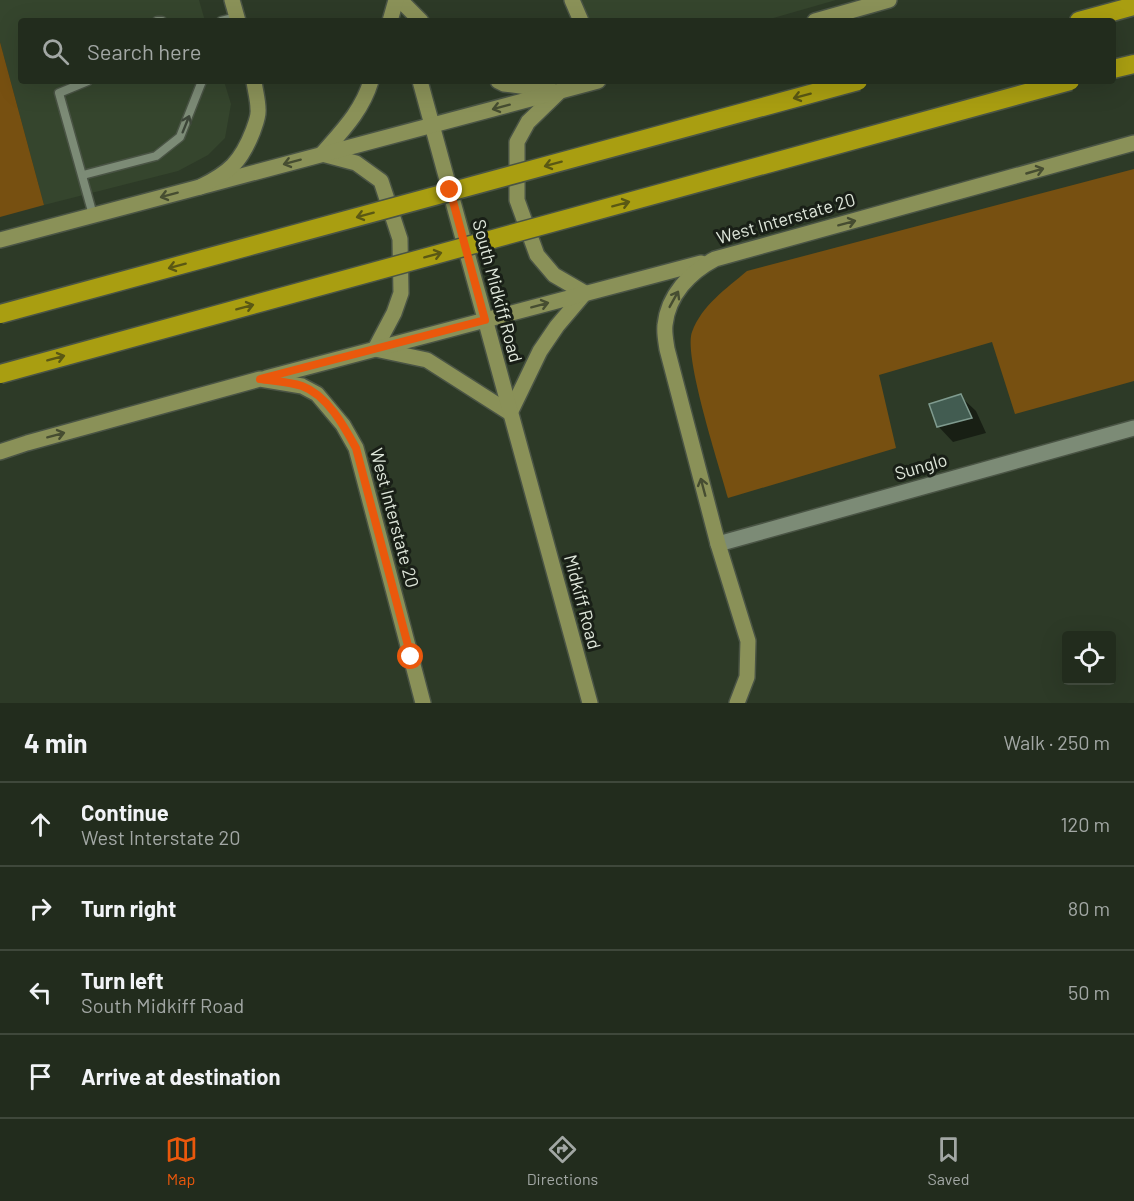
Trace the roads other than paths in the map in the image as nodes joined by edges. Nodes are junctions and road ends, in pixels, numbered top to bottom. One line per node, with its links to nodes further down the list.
1 (232, 0): 6 (main road)
2 (398, 0): 7 (main road); 8 (main road); 9 (main road)
3 (572, 0): 10 (main road)
4 (889, 0): 11 (main road)
5 (1134, 6): 12 (highway)
6 (237, 18)
7 (391, 18)
8 (403, 18)
9 (418, 18)
10 (580, 18)
11 (826, 18)
12 (1090, 18)
13 (1134, 64): 14 (highway)
14 (1116, 68)
15 (81, 84): 28 (lane)
16 (201, 84): 28 (lane, one-way to 16)
17 (255, 84): 29 (main road)
18 (370, 84): 27 (main road)
19 (421, 84): 25 (main road, South Midkiff Road)
20 (504, 84): 24 (main road)
21 (587, 84): 24 (main road)
22 (847, 84): 34 (highway, one-way to 34, bridge)
23 (1059, 84): 37 (highway, one-way to 23, bridge)
24 (560, 91): 25 (main road, one-way to 25); 33 (main road)
25 (432, 126): 27 (main road); 35 (main road, South Midkiff Road)
26 (1134, 143): 32 (main road, West Interstate 20, one-way to 26)
27 (322, 154): 29 (main road, one-way to 29); 36 (main road)
28 (82, 175): 30 (lane)
29 (200, 187): 30 (main road, one-way to 30)
30 (93, 215): 31 (main road)
31 (0, 240)
32 (715, 259): 33 (main road); 43 (main road, West Interstate 20, one-way to 32)
33 (585, 293): 35 (main road, one-way to 33); 39 (main road)
34 (0, 314)
35 (485, 320): 36 (main road); 39 (main road, South Midkiff Road)
36 (375, 349): 38 (main road); 39 (main road)
37 (0, 374)
38 (260, 379): 41 (main road, West Interstate 20, one-way to 38); 44 (main road, West Interstate 20)
39 (510, 413): 42 (main road, South Midkiff Road)
40 (1134, 428): 43 (street, Sunglo)
41 (0, 452)
42 (537, 511): 45 (main road, Midkiff Road)
43 (718, 544): 46 (main road, West Interstate 20)
44 (423, 703)
45 (590, 703)
46 (737, 703)

